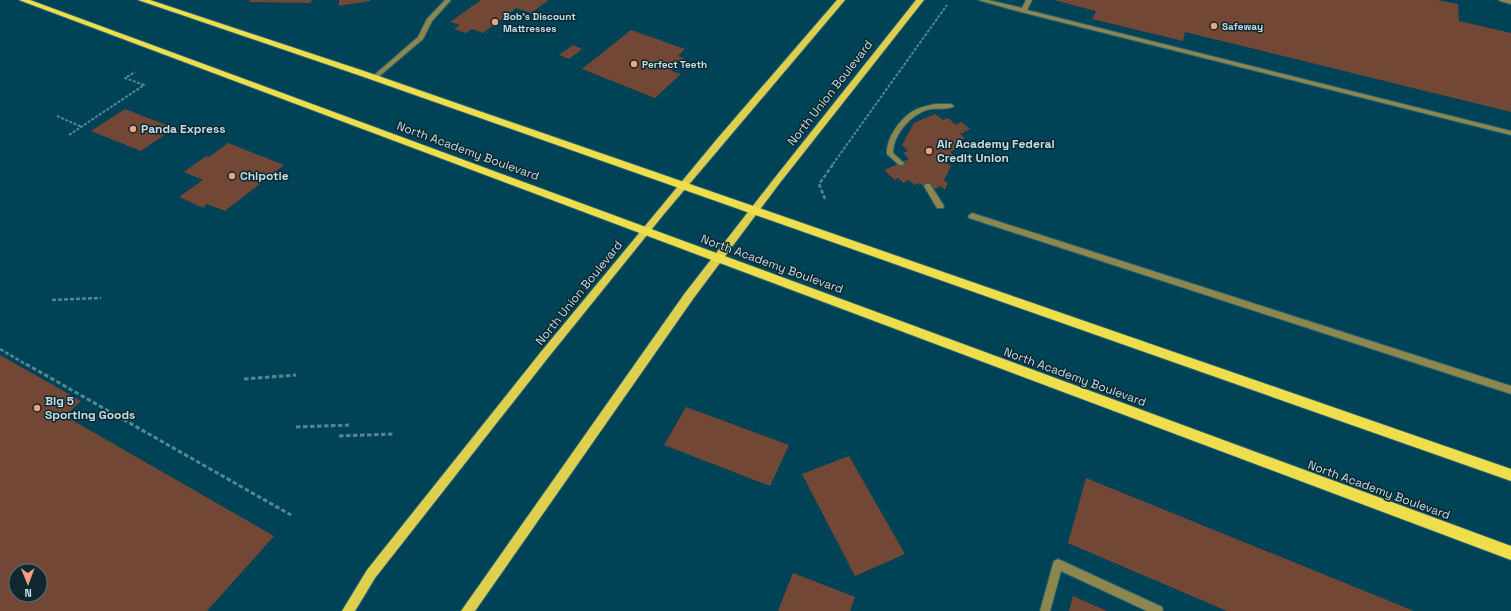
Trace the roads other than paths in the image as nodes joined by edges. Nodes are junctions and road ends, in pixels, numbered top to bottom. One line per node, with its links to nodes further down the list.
1 (23, 0): 20 (highway, North Academy Boulevard)
2 (142, 0): 11 (highway)
3 (448, 0): 11 (lane)
4 (841, 0): 15 (main road, North Union Boulevard)
5 (920, 0): 18 (main road, North Union Boulevard)
6 (981, 0): 10 (lane)
7 (1029, 0): 10 (lane)
8 (1502, 0): 9 (lane)
9 (1511, 2)
10 (1023, 11): 13 (lane)
11 (374, 78): 15 (highway)
12 (951, 106): 14 (lane)
13 (1511, 133)
14 (901, 163)
15 (682, 185): 18 (highway); 20 (main road, North Union Boulevard)
16 (928, 186): 17 (lane)
17 (940, 206)
18 (754, 211): 21 (main road, North Union Boulevard); 23 (highway)
19 (972, 216): 22 (lane)
20 (645, 232): 21 (highway, North Academy Boulevard); 25 (main road, North Union Boulevard)
21 (717, 259): 24 (highway, North Academy Boulevard); 26 (main road, North Union Boulevard)
22 (1511, 390)
23 (1511, 475)
24 (1511, 553)
25 (348, 611)
26 (467, 611)
27 (1045, 611): 28 (lane)
28 (1158, 611)

